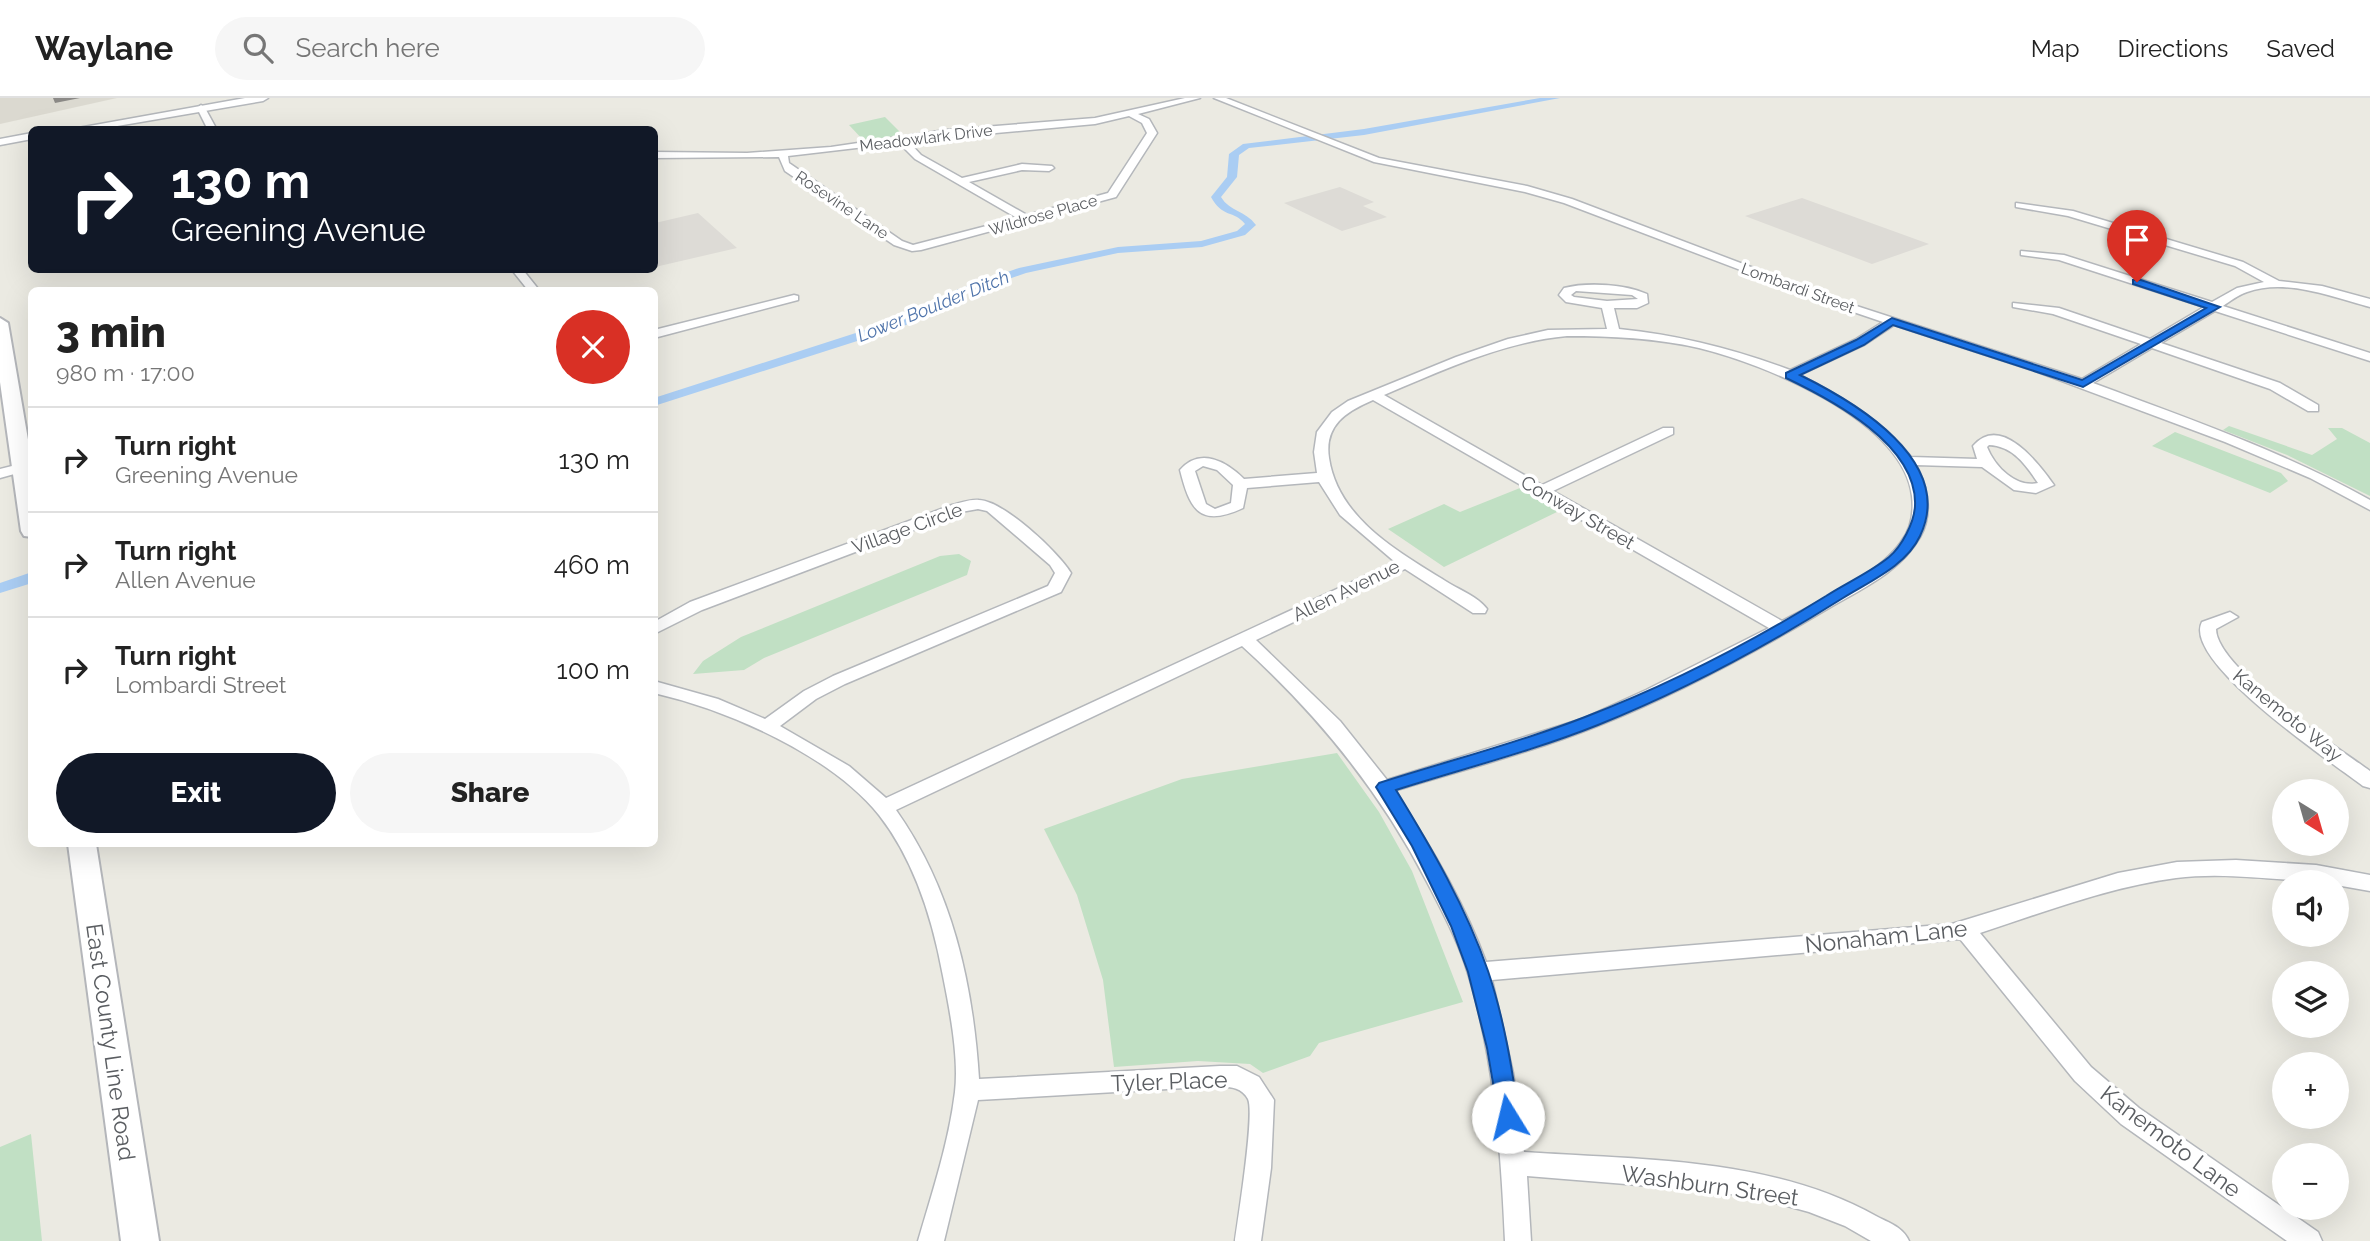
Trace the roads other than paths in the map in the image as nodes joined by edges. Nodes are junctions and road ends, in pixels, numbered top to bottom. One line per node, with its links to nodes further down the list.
1 (263, 98): 4 (street)
2 (1196, 98): 5 (street, Meadowlark Drive)
3 (1218, 98): 27 (street, Lombardi Street)
4 (201, 108): 6 (street); 7 (street)
5 (1130, 113): 9 (street, Meadowlark Drive); 16 (street, Wildrose Place)
6 (95, 126)
7 (211, 126)
8 (28, 137): 10 (street)
9 (901, 140): 11 (street, Meadowlark Drive); 14 (street)
10 (0, 142)
11 (783, 154): 12 (street, Meadowlark Drive); 17 (street, Rosevine Lane)
12 (658, 156)
13 (1049, 168): 14 (street)
14 (961, 181): 16 (street)
15 (2020, 205): 20 (street)
16 (1027, 219): 17 (street, Wildrose Place)
17 (912, 248)
18 (2025, 253): 26 (street)
19 (520, 273): 21 (street)
20 (2278, 285): 23 (street); 26 (street)
21 (531, 287)
22 (794, 298): 29 (street)
23 (2370, 303)
24 (1606, 305): 24 (street); 30 (street)
25 (2017, 305): 31 (street)
26 (2215, 307): 31 (street); 32 (street)
27 (1892, 321): 33 (street); 34 (street, Lombardi Street)
28 (0, 323): 41 (main road)
29 (658, 333)
30 (1614, 333): 33 (street, Allen Avenue); 35 (street, Allen Avenue)
31 (2152, 344): 34 (street); 36 (street)
32 (2370, 357)
33 (1790, 375): 38 (street, Allen Avenue)
34 (2083, 384): 46 (street, Lombardi Street)
35 (1373, 394): 42 (street, Allen Avenue); 44 (street, Conway Street)
36 (2313, 408)
37 (1668, 431): 44 (street)
38 (1908, 461): 39 (street); 51 (street)
39 (1986, 463)
40 (0, 474): 41 (street)
41 (25, 474): 45 (main road)
42 (1325, 477): 43 (street); 47 (street, Allen Avenue)
43 (1240, 484)
44 (1541, 491): 51 (street, Conway Street)
45 (28, 498)
46 (2370, 506)
47 (1407, 562): 48 (street); 52 (street, Allen Avenue)
48 (1479, 609)
49 (2230, 617): 55 (street, Kanemoto Way)
50 (658, 627): 54 (street, Village Circle)
51 (1784, 629): 56 (street)
52 (1246, 640): 56 (street); 57 (street, Allen Avenue)
53 (658, 688): 54 (street)
54 (767, 726): 57 (street)
55 (2370, 781)
56 (1385, 787): 61 (street)
57 (885, 807): 62 (street)
58 (82, 847): 64 (main road, East County Line Road)
59 (2370, 883): 60 (street, Nonaham Lane)
60 (1966, 931): 61 (street, Nonaham Lane); 69 (street, Kanemoto Lane)
61 (1478, 972): 63 (street)
62 (967, 1090): 65 (street); 66 (street, Tyler Place)
63 (1515, 1163): 67 (street); 68 (street, Washburn Street)
64 (140, 1241)
65 (931, 1241)
66 (1248, 1241)
67 (1518, 1241)
68 (1896, 1241)
69 (2309, 1241)

